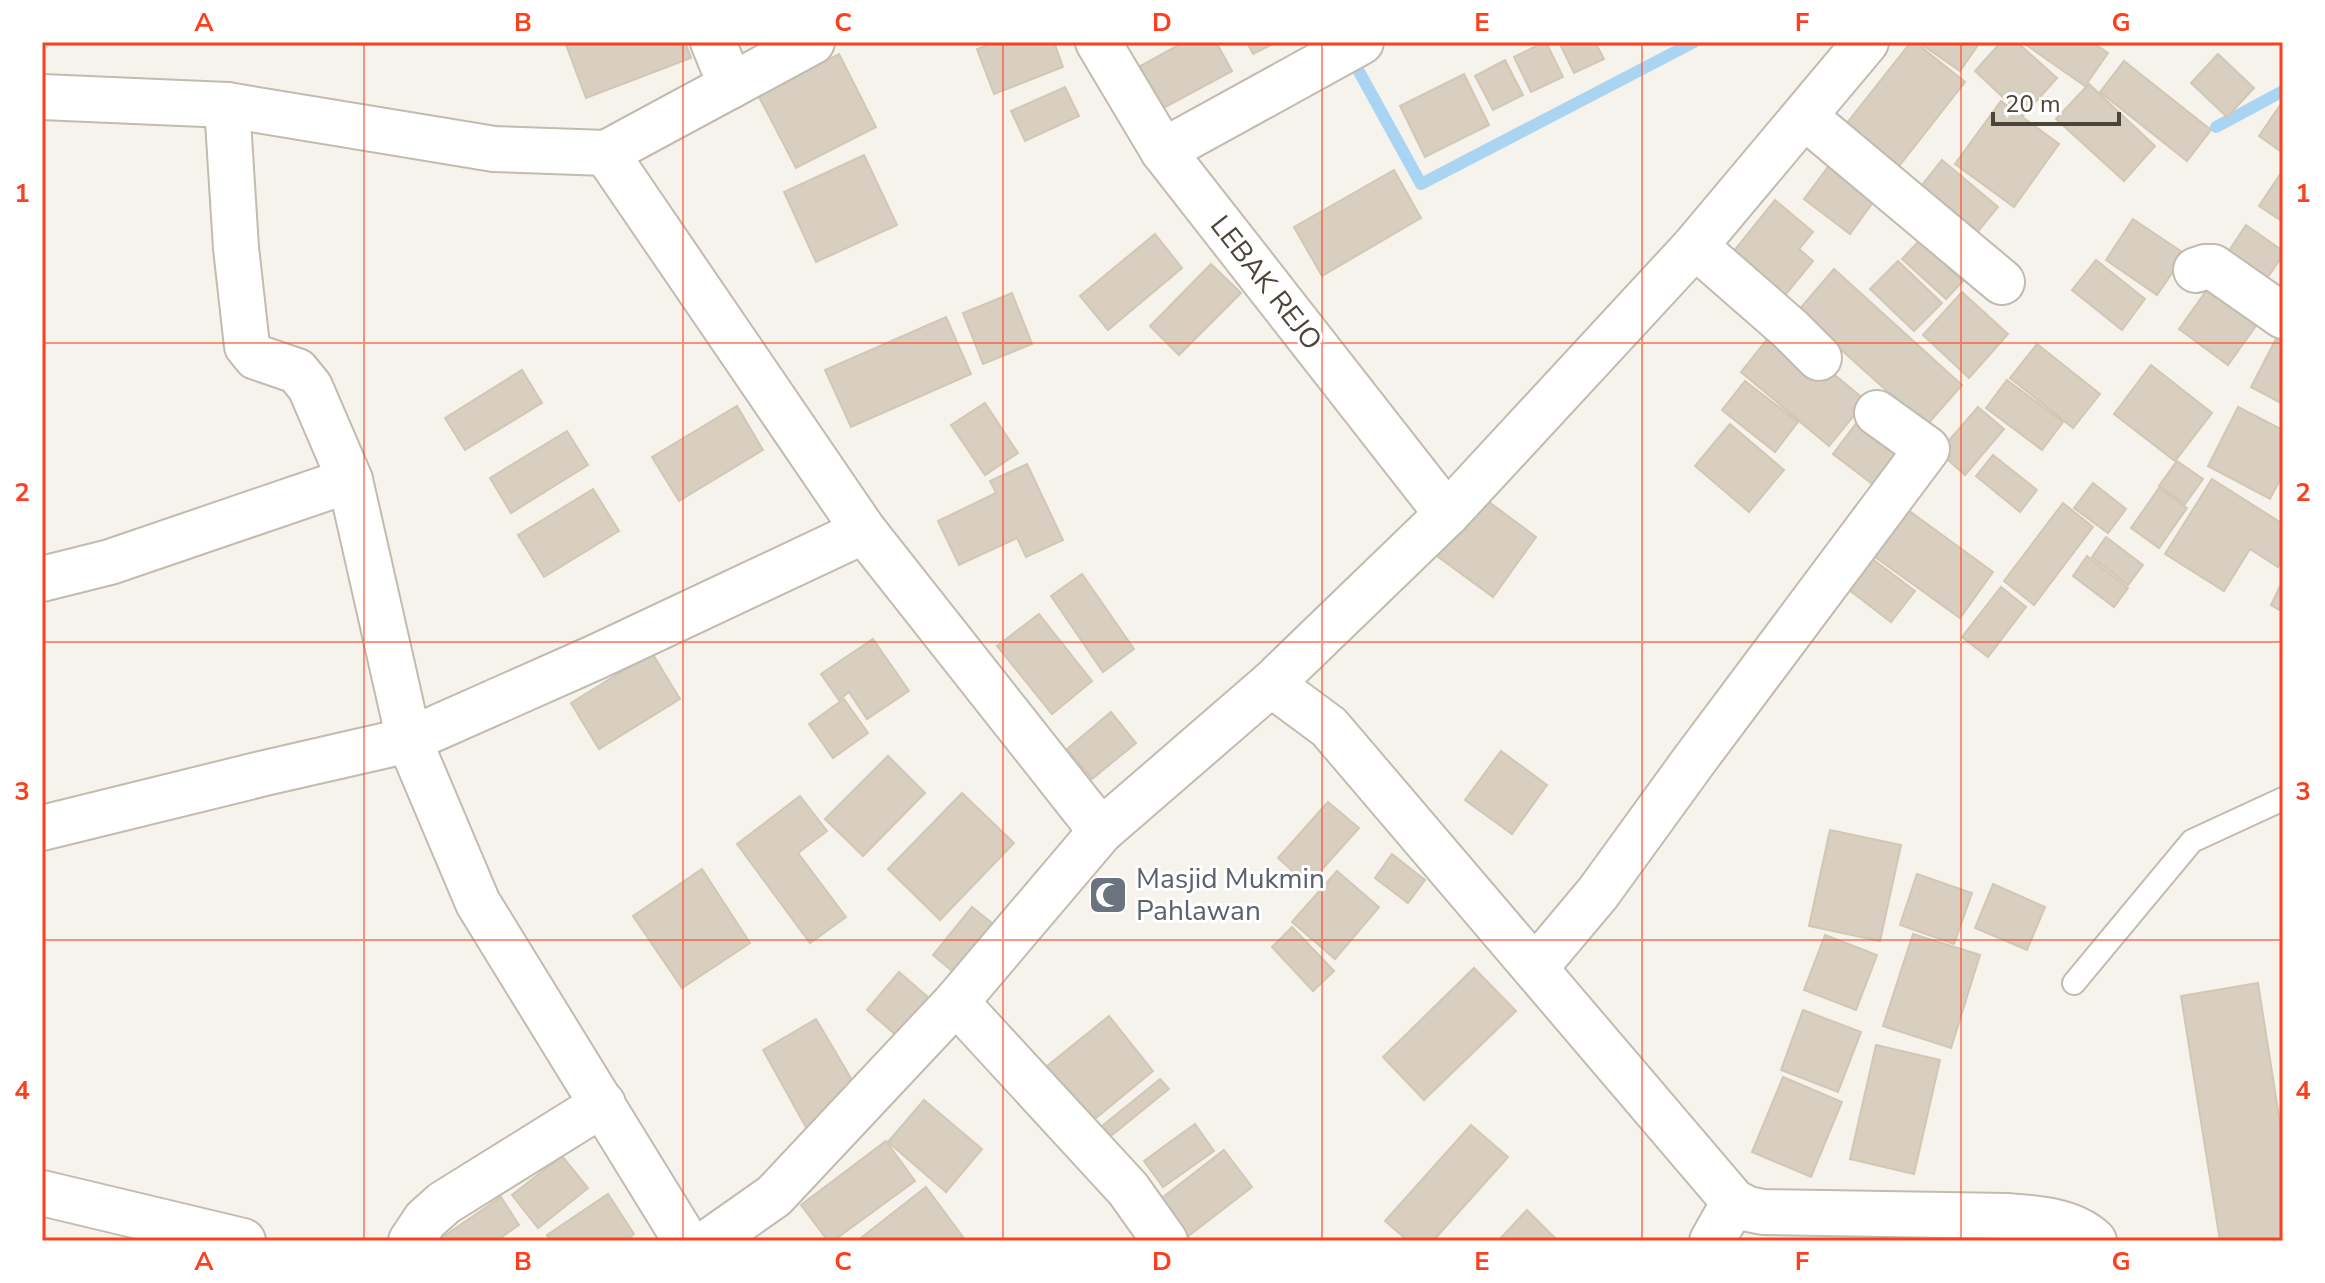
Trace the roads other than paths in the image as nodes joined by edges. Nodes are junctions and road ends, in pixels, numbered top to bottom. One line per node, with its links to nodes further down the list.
1 (713, 42): 6 (street)
2 (812, 42): 6 (street)
3 (1098, 42): 10 (street, LEBAK REJO)
4 (1866, 42): 9 (street)
5 (1345, 51): 10 (street)
6 (731, 86): 11 (street)
7 (42, 97): 8 (street)
8 (227, 105): 11 (street); 18 (street)
9 (1805, 117): 12 (street); 14 (street)
10 (1163, 151): 19 (street, LEBAK REJO)
11 (606, 153): 20 (street)
12 (1695, 246): 16 (street); 19 (street)
13 (2196, 270): 15 (street)
14 (2002, 282)
15 (2283, 316)
16 (1819, 358)
17 (1877, 413): 27 (street)
18 (350, 480): 21 (street); 23 (street)
19 (1447, 514): 22 (street)
20 (864, 531): 23 (street); 26 (street)
21 (42, 579)
22 (1271, 684): 26 (street); 27 (street)
23 (409, 740): 25 (street); 30 (street)
24 (2283, 799): 28 (lane)
25 (42, 828)
26 (1101, 831): 29 (street)
27 (1535, 968): 32 (street)
28 (2074, 983)
29 (956, 1002): 36 (street); 37 (street)
30 (603, 1104): 34 (street); 35 (street)
31 (42, 1193): 33 (street)
32 (1734, 1202): 38 (street); 39 (street)
33 (237, 1240)
34 (411, 1241)
35 (686, 1241)
36 (710, 1241)
37 (1165, 1241)
38 (1712, 1241)
39 (2094, 1241)

